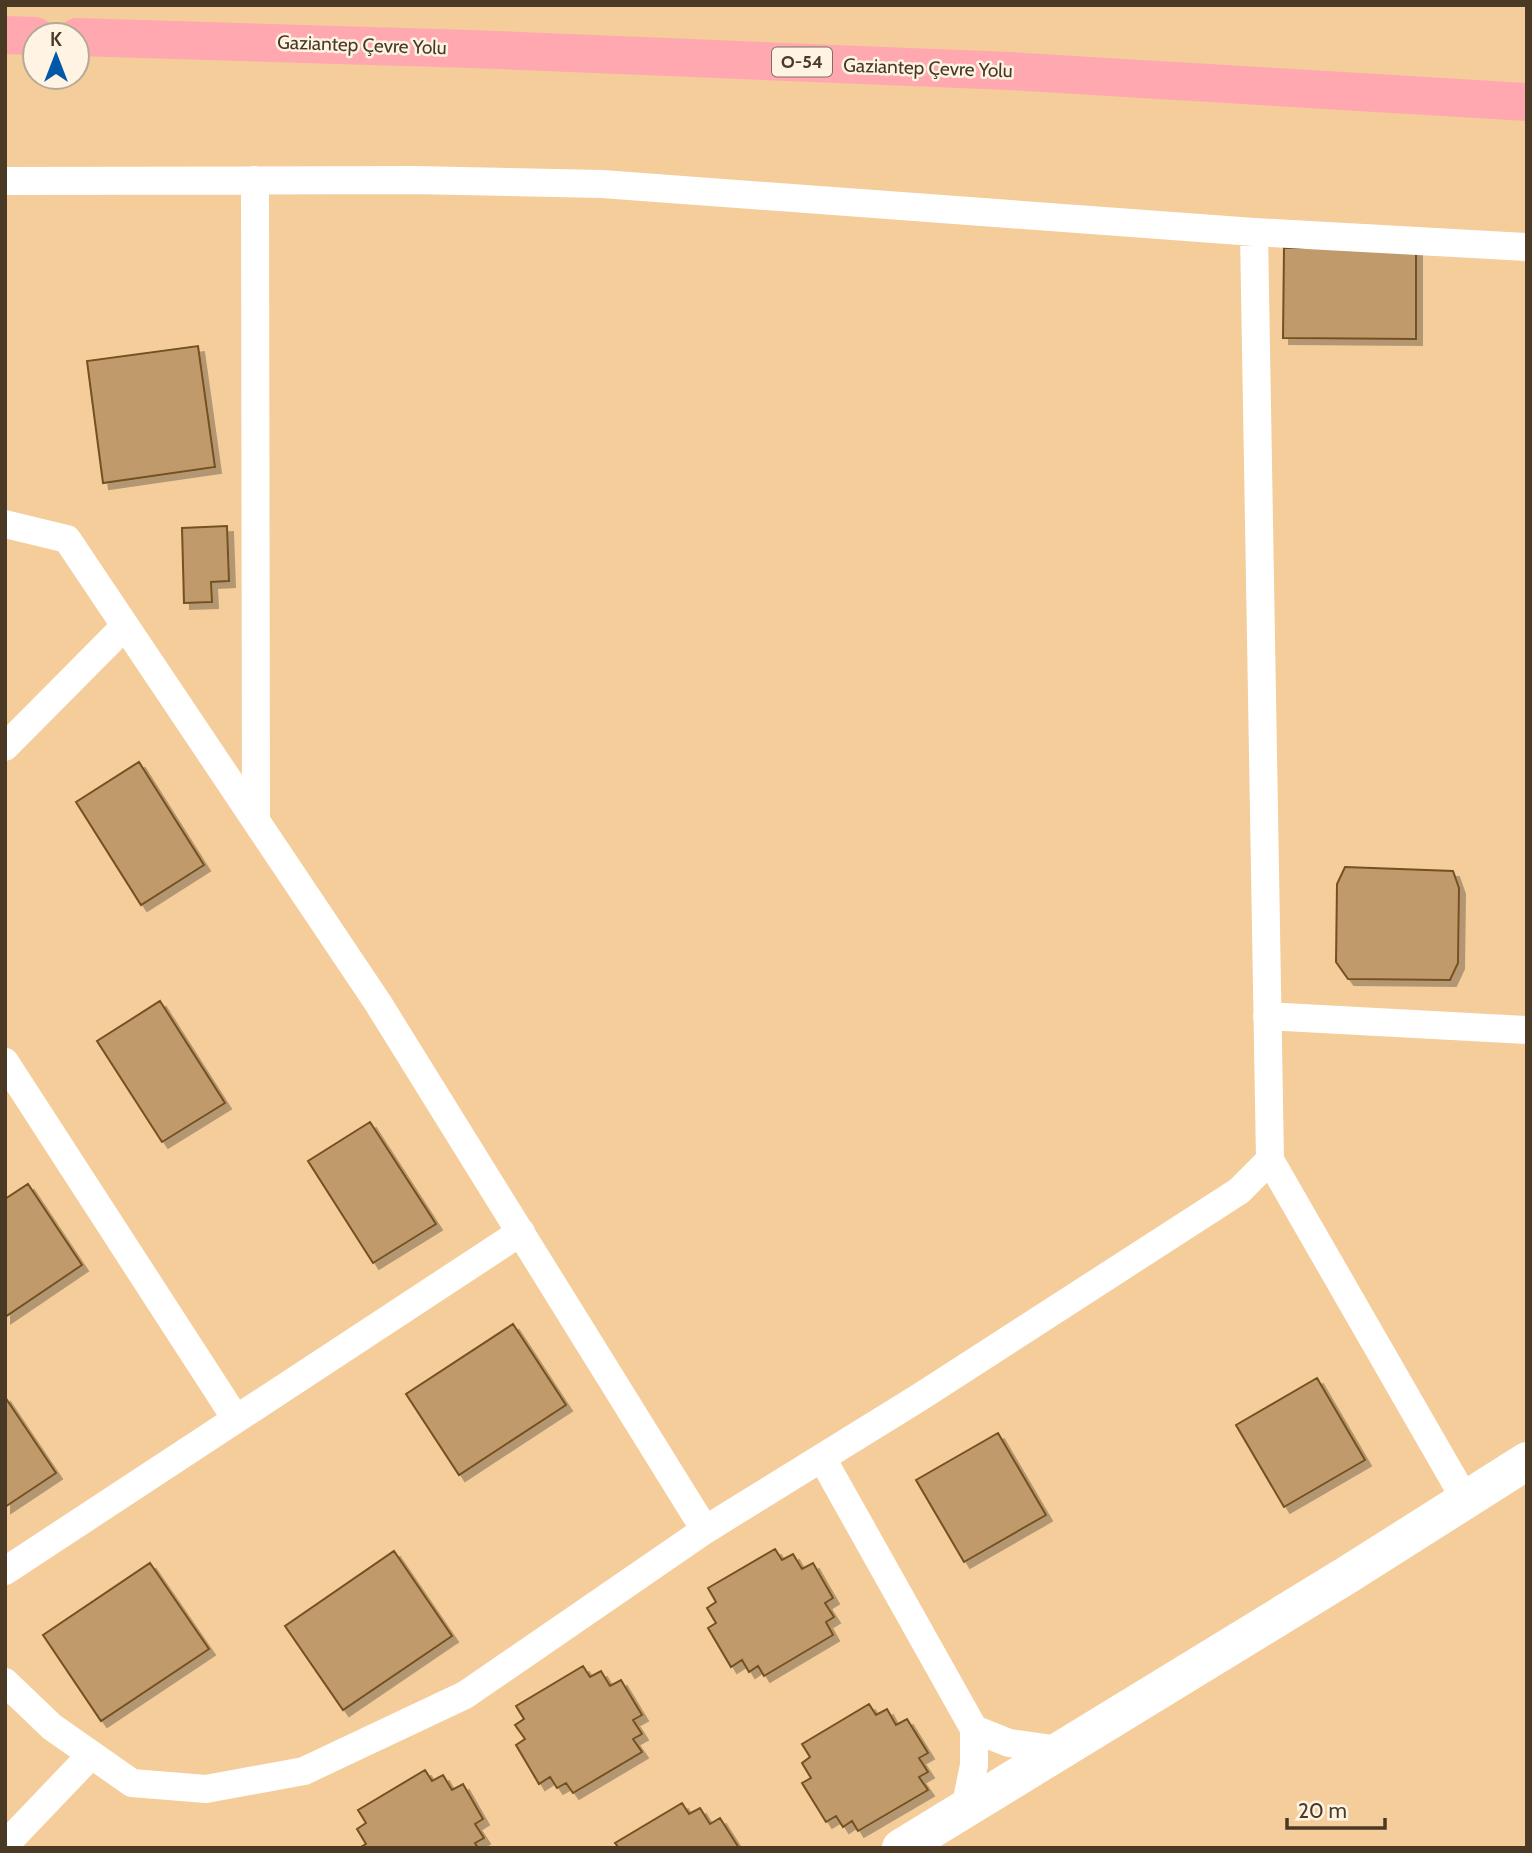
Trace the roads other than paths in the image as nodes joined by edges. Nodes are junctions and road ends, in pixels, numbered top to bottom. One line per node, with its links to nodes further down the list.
1 (91, 37): 2 (highway, Gaziantep Çevre Yolu / O-54)
2 (1527, 102)
3 (255, 180): 4 (street); 5 (street); 10 (street)
4 (5, 181)
5 (1254, 232): 6 (street); 11 (street)
6 (1527, 247)
7 (5, 524): 8 (street)
8 (125, 626): 9 (street); 10 (street)
9 (5, 747)
10 (256, 821): 15 (street)
11 (1268, 1016): 12 (street); 14 (street)
12 (1527, 1030)
13 (5, 1062): 16 (street)
14 (1270, 1160): 17 (street); 19 (street)
15 (521, 1232): 16 (street); 20 (street)
16 (236, 1419): 21 (street)
17 (822, 1458): 20 (street); 23 (street)
18 (1527, 1461): 19 (street)
19 (1465, 1499): 24 (street)
20 (705, 1530): 25 (street)
21 (5, 1571)
22 (5, 1682): 25 (street)
23 (974, 1730): 24 (street); 26 (street)
24 (1060, 1750): 26 (street)
25 (91, 1755): 27 (street)
26 (965, 1809): 28 (street)
27 (5, 1845)
28 (901, 1848)

